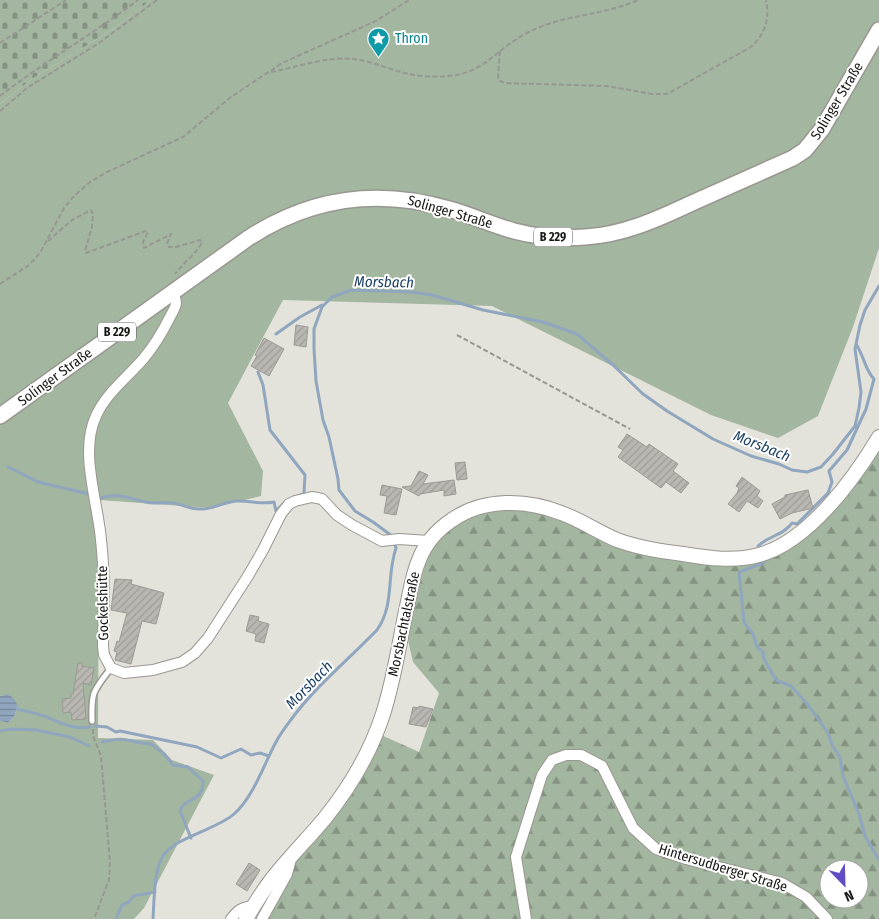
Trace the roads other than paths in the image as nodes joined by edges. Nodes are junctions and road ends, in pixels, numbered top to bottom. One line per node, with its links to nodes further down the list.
1 (879, 30): 2 (main road, Solinger Straße / B 229)
2 (173, 292): 3 (main road, Solinger Straße / B 229); 6 (street, Gockelshütte)
3 (0, 416)
4 (879, 437): 5 (main road, Morsbachtalstraße)
5 (429, 541): 6 (street); 8 (main road, Morsbachtalstraße)
6 (111, 668): 7 (lane)
7 (92, 721)
8 (291, 858): 9 (main road, Morsbachtalstraße); 12 (street)
9 (254, 906): 10 (street); 11 (main road, Morsbachtalstraße)
10 (230, 919)
11 (246, 919)
12 (262, 919)
13 (526, 919): 14 (street, Hintersudberger Straße)
14 (827, 919)

